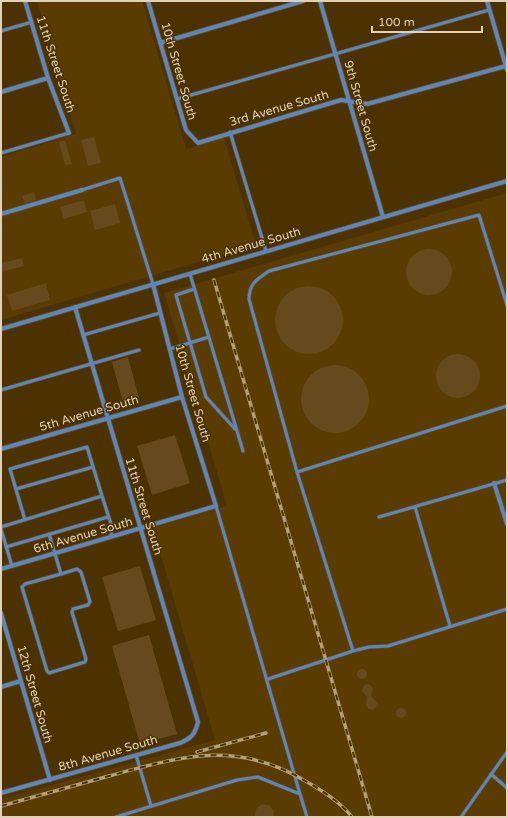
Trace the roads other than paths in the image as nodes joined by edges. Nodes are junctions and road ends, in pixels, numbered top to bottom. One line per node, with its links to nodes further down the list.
1 (25, 1): 7 (street, 11th Street South)
2 (148, 1): 9 (street, 10th Street South)
3 (303, 1): 9 (street)
4 (320, 1): 10 (street, 9th Street South)
5 (487, 1): 6 (street)
6 (489, 10): 10 (lane); 11 (street)
7 (32, 22): 8 (lane); 12 (street, 11th Street South)
8 (1, 31)
9 (160, 43): 14 (street, 10th Street South)
10 (335, 54): 14 (lane); 15 (street, 9th Street South)
11 (506, 68): 15 (street, 3rd Avenue South)
12 (48, 78): 13 (street); 17 (street, 11th Street South)
13 (1, 92)
14 (177, 99): 18 (street, 10th Street South)
15 (349, 101): 16 (street, 3rd Avenue South); 23 (street, 9th Street South)
16 (230, 132): 18 (street, 3rd Avenue South); 24 (lane)
17 (69, 134): 19 (lane)
18 (198, 143)
19 (1, 153)
20 (507, 181): 23 (street, 4th Avenue South)
21 (82, 190): 22 (street); 26 (lane)
22 (1, 214)
23 (383, 217): 24 (street, 4th Avenue South)
24 (266, 251): 25 (street, 4th Avenue South)
25 (190, 274): 26 (street, 4th Avenue South); 27 (lane)
26 (153, 284): 29 (street, 4th Avenue South); 30 (street, 10th Street South)
27 (194, 290): 33 (lane); 34 (lane)
28 (507, 305): 46 (lane)
29 (75, 307): 31 (street, 4th Avenue South); 32 (street, 11th Street South)
30 (160, 313): 32 (lane); 35 (street, 10th Street South)
31 (1, 329)
32 (83, 335): 37 (street, 11th Street South)
33 (209, 337): 34 (lane); 42 (lane)
34 (190, 343): 35 (lane); 42 (lane)
35 (170, 349): 39 (street, 10th Street South)
36 (138, 350): 37 (lane)
37 (92, 363): 38 (lane); 41 (street, 11th Street South)
38 (1, 390)
39 (182, 397): 41 (street, 5th Avenue South); 51 (street, 10th Street South)
40 (507, 406): 46 (lane)
41 (108, 418): 43 (street, 5th Avenue South); 58 (street, 11th Street South)
42 (237, 430): 44 (lane)
43 (1, 449)
44 (242, 451)
45 (93, 467): 49 (lane); 49 (lane); 50 (lane)
46 (297, 472): 70 (lane)
47 (507, 480): 48 (lane)
48 (494, 483): 52 (lane); 56 (street)
49 (16, 489): 55 (lane)
50 (102, 496): 53 (lane); 55 (lane)
51 (216, 506): 58 (street, 6th Avenue South); 71 (lane)
52 (415, 506): 54 (lane); 69 (lane)
53 (108, 517): 59 (lane); 60 (lane)
54 (379, 517)
55 (25, 520): 57 (lane)
56 (507, 524)
57 (1, 528): 61 (lane)
58 (140, 528): 60 (street, 6th Avenue South); 74 (street, 11th Street South)
59 (49, 534): 61 (lane); 62 (lane)
60 (112, 536): 62 (street, 6th Avenue South)
61 (6, 547): 63 (lane)
62 (54, 553): 63 (street, 6th Avenue South); 65 (lane)
63 (12, 566): 64 (street, 6th Avenue South)
64 (1, 569)
65 (61, 574): 65 (lane)
66 (507, 609): 69 (lane)
67 (1, 613): 68 (street, 12th Street South)
68 (3, 626): 72 (street, 12th Street South)
69 (450, 626): 70 (lane)
70 (354, 651): 71 (lane)
71 (268, 679): 81 (lane)
72 (21, 681): 73 (street); 78 (street, 12th Street South)
73 (1, 687)
74 (194, 710): 76 (street, 8th Avenue South)
75 (507, 752): 77 (lane)
76 (136, 755): 78 (street, 8th Avenue South); 82 (lane)
77 (491, 774): 79 (lane); 85 (lane)
78 (50, 780): 80 (street, 8th Avenue South)
79 (507, 788)
80 (1, 793)
81 (300, 794): 82 (lane); 84 (lane)
82 (151, 806): 83 (lane)
83 (116, 817)
84 (307, 817)
85 (461, 817)

